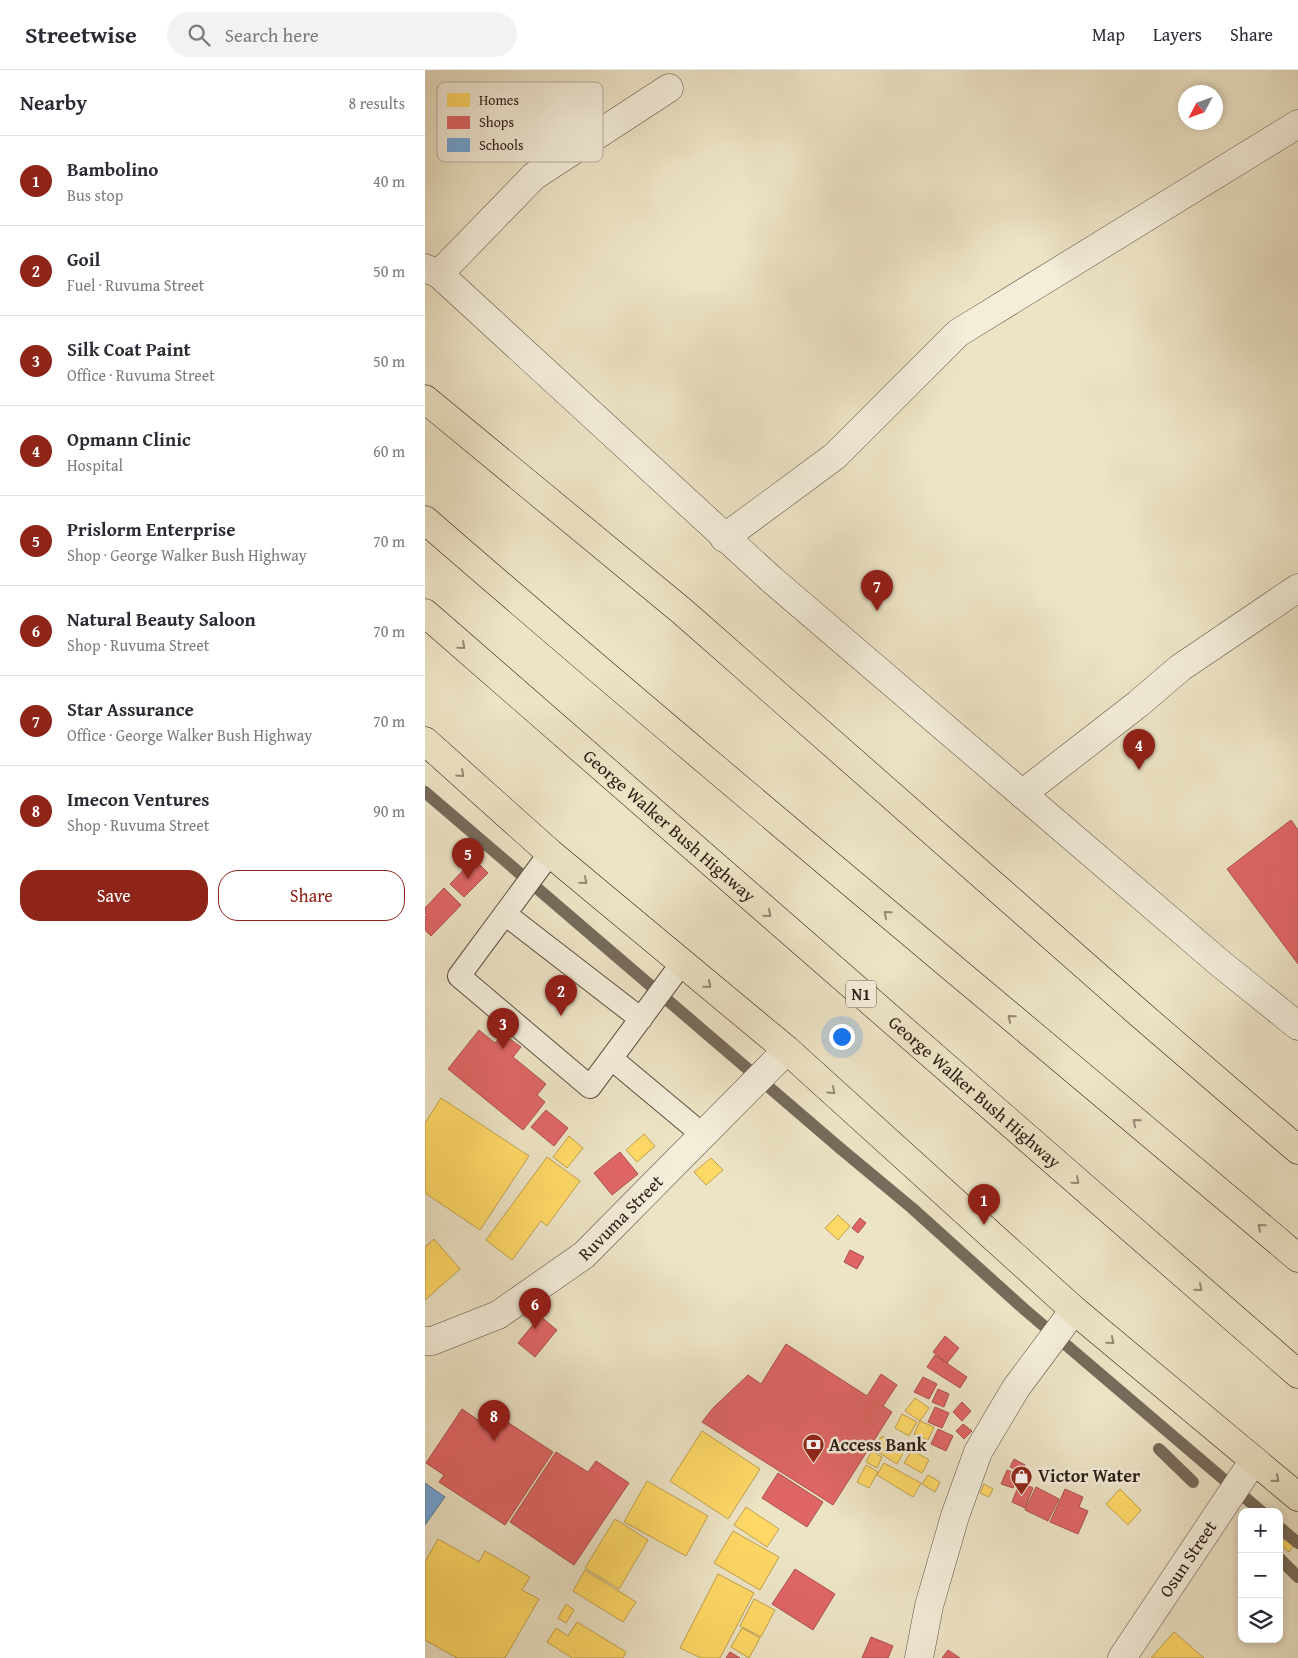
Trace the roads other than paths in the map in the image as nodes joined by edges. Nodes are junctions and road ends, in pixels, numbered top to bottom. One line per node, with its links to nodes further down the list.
1 (669, 88): 3 (street)
2 (1298, 124): 8 (street)
3 (603, 131)
4 (555, 162): 5 (street)
5 (432, 271): 8 (street)
6 (425, 399): 21 (highway)
7 (425, 520): 22 (highway, one-way to 7)
8 (724, 538): 12 (street)
9 (1298, 588): 12 (street)
10 (425, 613): 25 (highway, George Walker Bush Highway / N1, one-way to 25)
11 (425, 741): 13 (highway, one-way to 13)
12 (1022, 794): 17 (street)
13 (550, 853): 14 (lane); 15 (highway, one-way to 15)
14 (505, 914): 16 (lane); 19 (lane)
15 (682, 963): 16 (lane); 18 (highway, one-way to 18)
16 (641, 1019): 19 (lane)
17 (1298, 1026)
18 (787, 1050): 20 (street, Ruvuma Street); 23 (highway, one-way to 23)
19 (612, 1059): 20 (lane)
20 (703, 1135): 24 (street, Ruvuma Street)
21 (1298, 1150)
22 (1298, 1258)
23 (1074, 1310): 26 (highway, one-way to 26); 28 (street)
24 (425, 1340)
25 (1298, 1374)
26 (1254, 1460): 27 (highway, one-way to 27); 29 (street, Osun Street)
27 (1298, 1497)
28 (919, 1658)
29 (1122, 1658)

